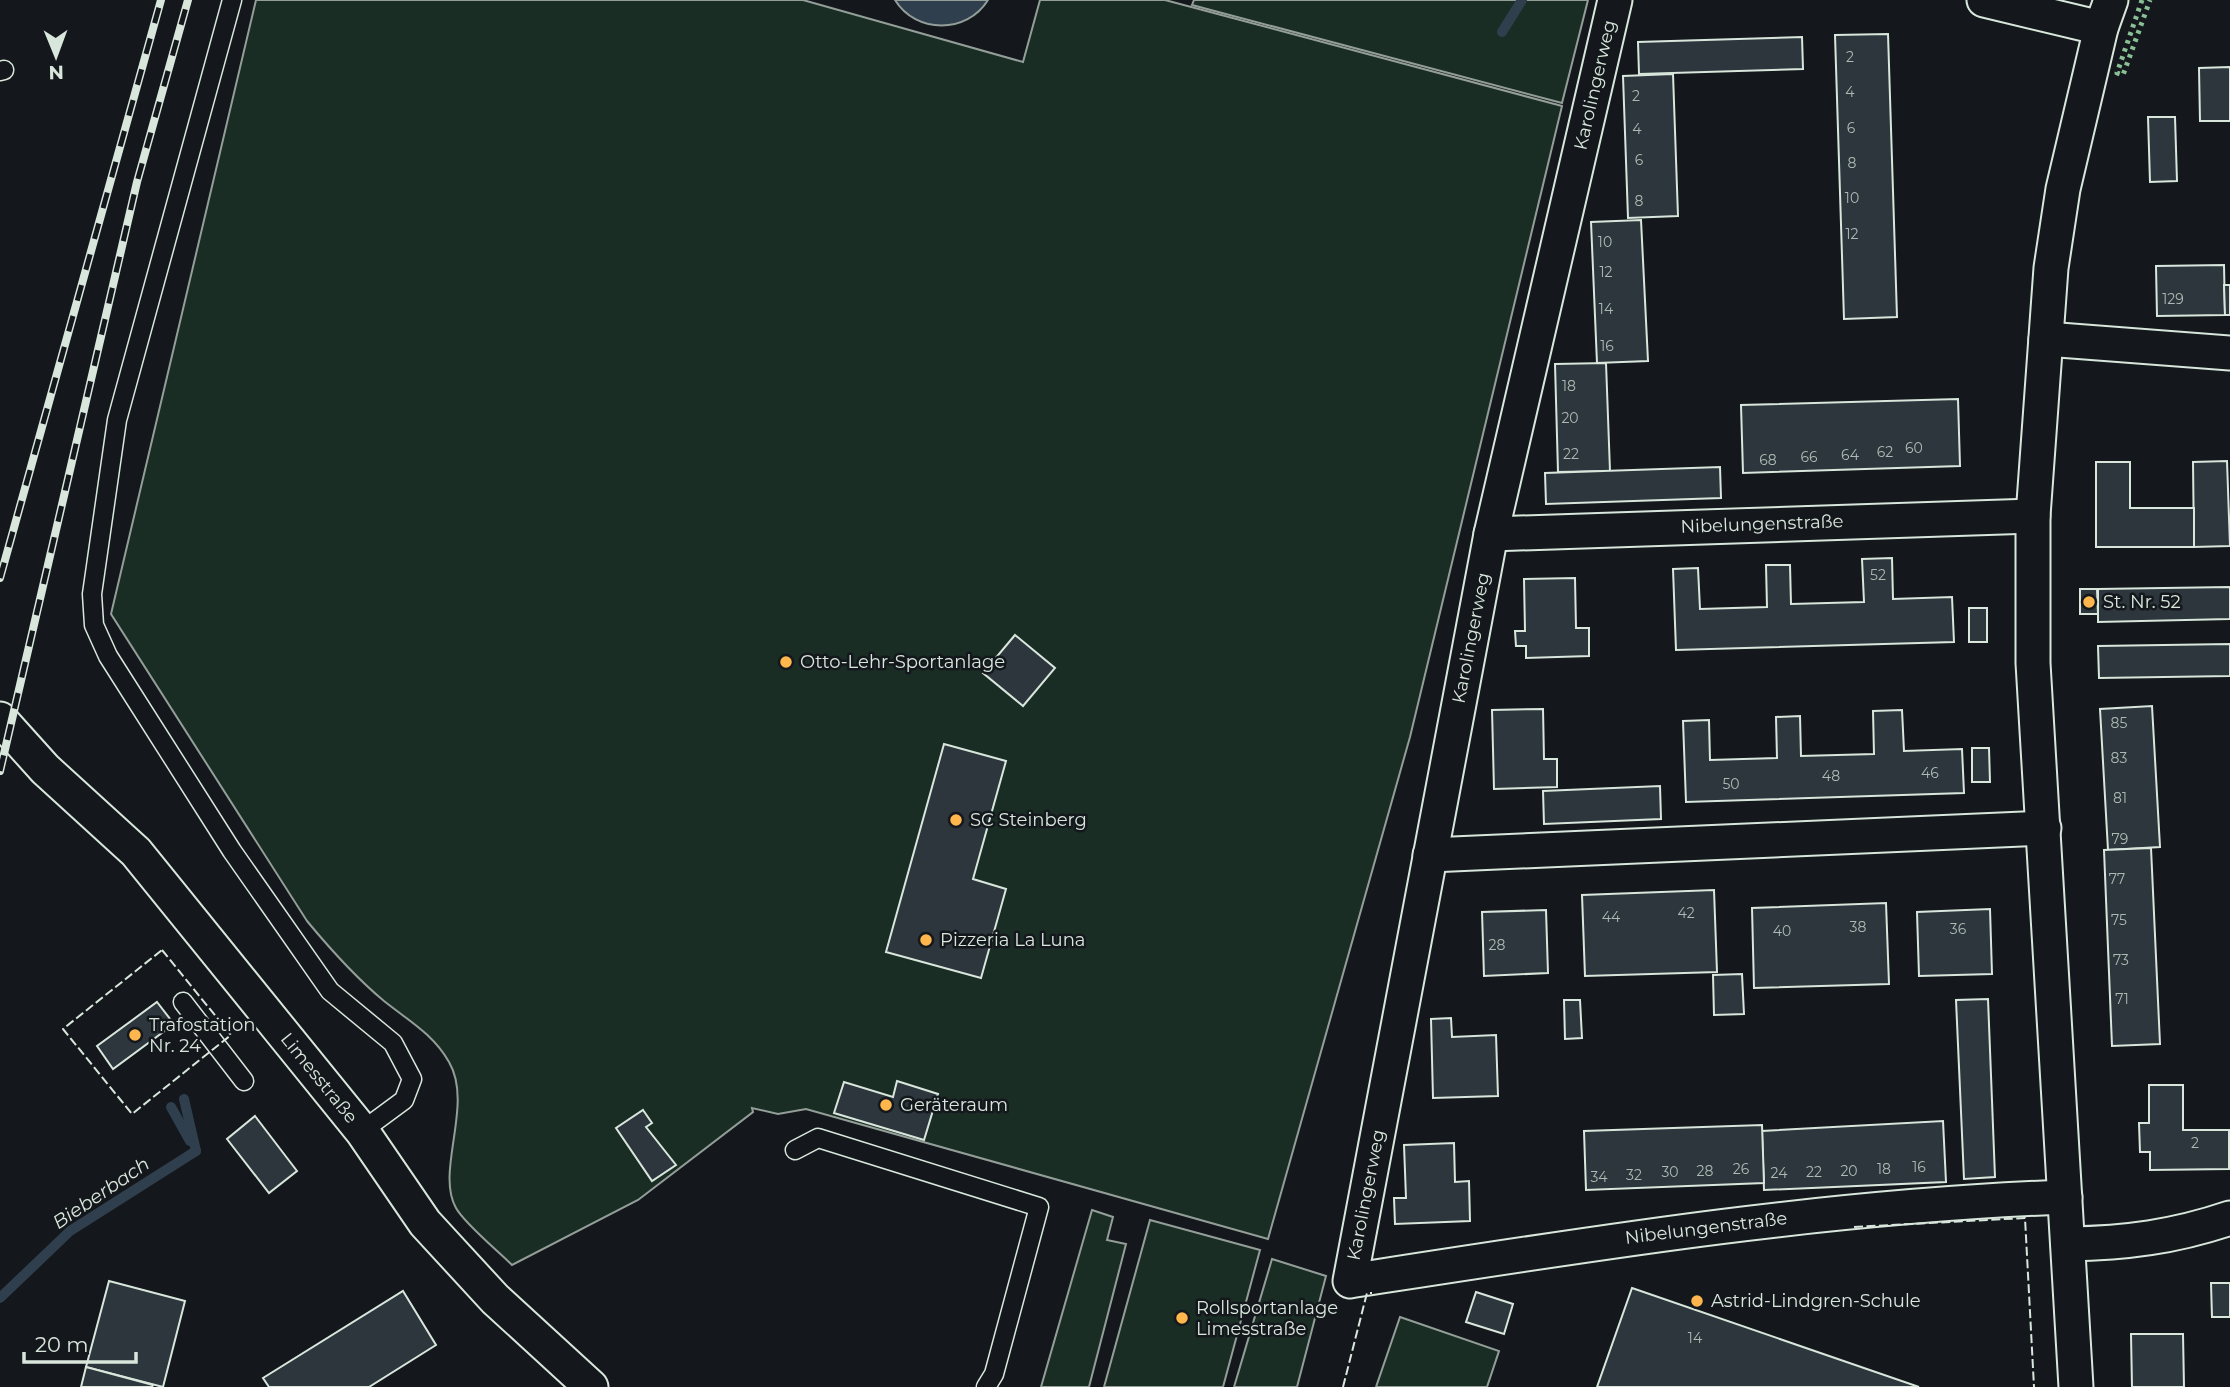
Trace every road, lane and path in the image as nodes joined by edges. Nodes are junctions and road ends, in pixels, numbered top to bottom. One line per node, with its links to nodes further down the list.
1 (232, 0): 14 (lane)
2 (1615, 0): 8 (street, Karolingerweg)
3 (1984, 0): 4 (street)
4 (2106, 14): 5 (street)
5 (2046, 339): 6 (street); 7 (street)
6 (2230, 353)
7 (2033, 516): 8 (street, Nibelungenstraße); 10 (street)
8 (1491, 534): 11 (street, Karolingerweg)
9 (0, 719): 14 (street, Limesstraße)
10 (2044, 828): 11 (street); 16 (street)
11 (1430, 855): 19 (street, Karolingerweg)
12 (183, 1002): 13 (lane)
13 (244, 1081)
14 (362, 1131): 20 (street, Limesstraße)
15 (795, 1150): 21 (lane)
16 (2065, 1197): 18 (street); 19 (street, Nibelungenstraße)
17 (2230, 1219): 18 (street)
18 (2068, 1244): 22 (street)
19 (1350, 1281)
20 (591, 1387)
21 (986, 1387)
22 (2076, 1387)

